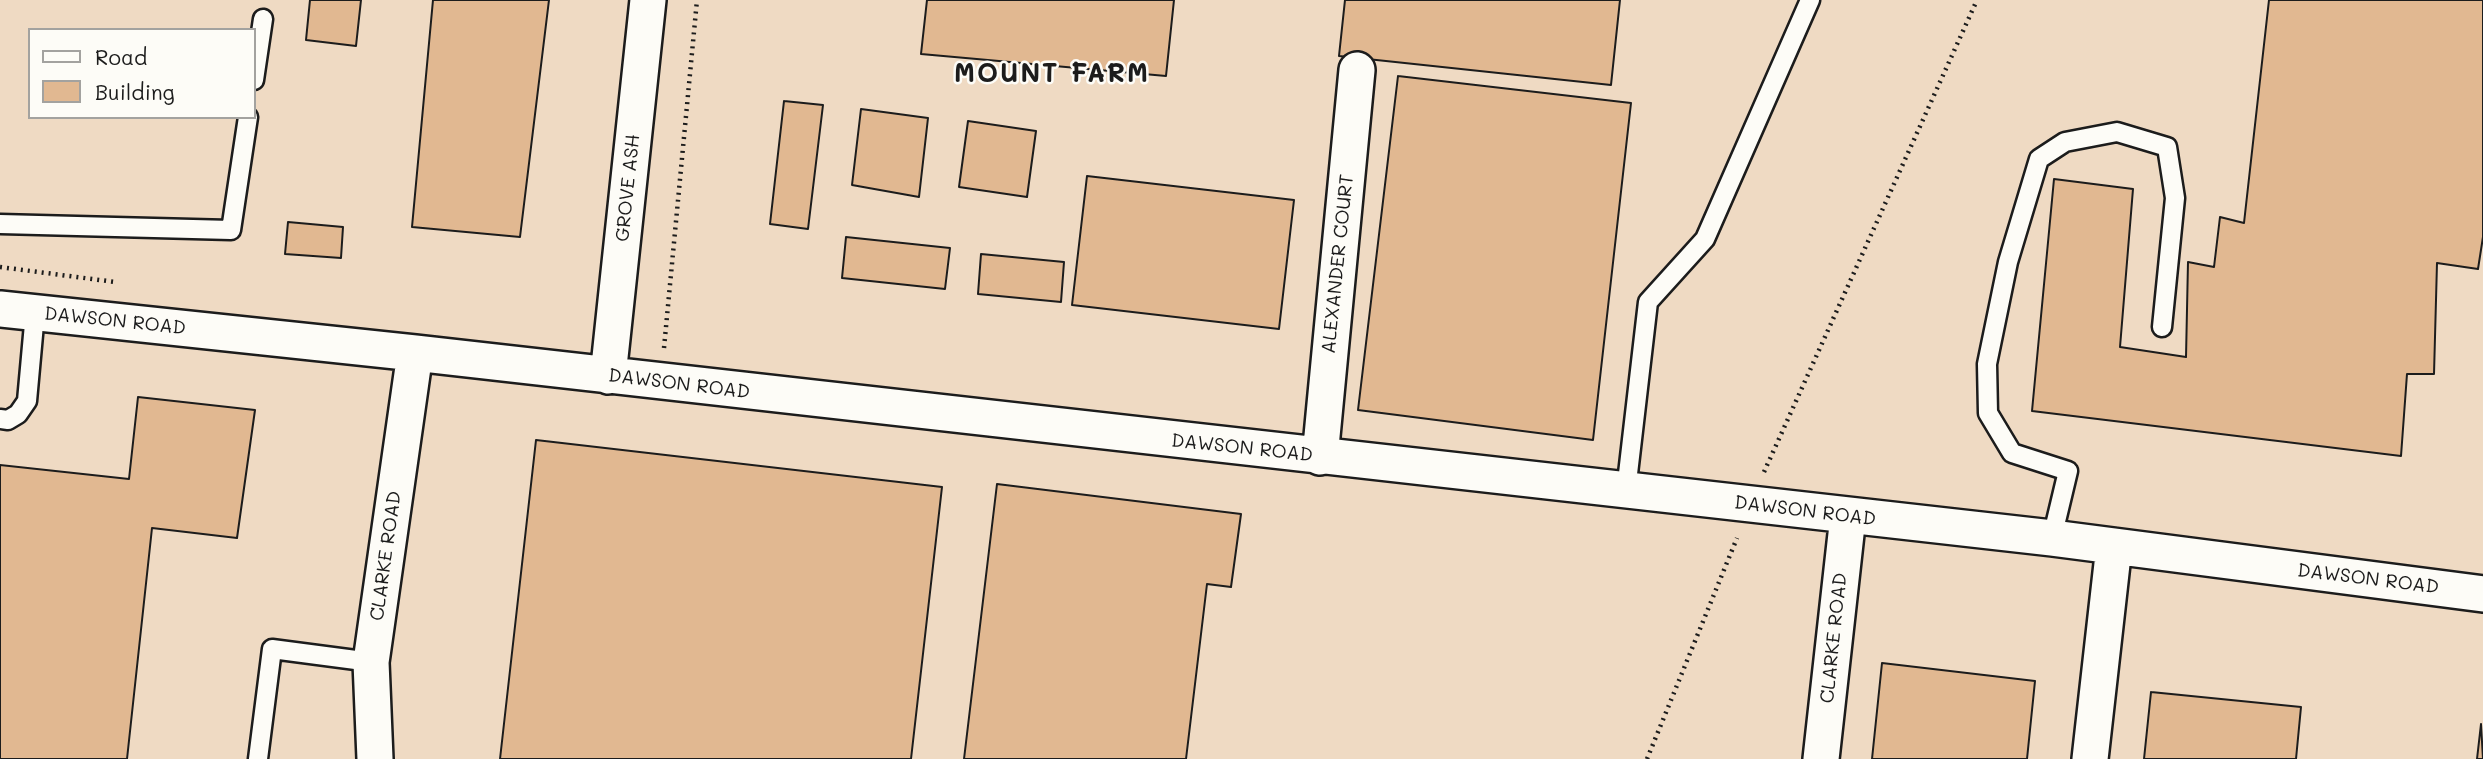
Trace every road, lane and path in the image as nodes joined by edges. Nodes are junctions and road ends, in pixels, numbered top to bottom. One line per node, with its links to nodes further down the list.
1 (648, 0): 14 (street, GROVE ASH)
2 (697, 0): 15 (path)
3 (1810, 0): 18 (lane)
4 (1976, 0): 19 (path)
5 (263, 19): 6 (lane)
6 (256, 66)
7 (1357, 70): 17 (street, ALEXANDER COURT)
8 (248, 119): 9 (lane)
9 (0, 225)
10 (0, 309): 11 (street, DAWSON ROAD)
11 (35, 313): 13 (street, DAWSON ROAD); 16 (lane)
12 (2162, 327): 21 (lane)
13 (415, 353): 14 (street, DAWSON ROAD); 24 (street, CLARKE ROAD)
14 (608, 376): 15 (street, DAWSON ROAD)
15 (660, 383): 17 (street, DAWSON ROAD)
16 (0, 419)
17 (1320, 457): 18 (street, DAWSON ROAD)
18 (1626, 491): 19 (street, DAWSON ROAD)
19 (1751, 504): 20 (street, DAWSON ROAD); 27 (path)
20 (1848, 516): 21 (street, DAWSON ROAD); 28 (street, CLARKE ROAD)
21 (2052, 538): 22 (street, DAWSON ROAD)
22 (2114, 546): 23 (street, DAWSON ROAD); 29 (street)
23 (2483, 594)
24 (371, 662): 25 (lane); 26 (street, CLARKE ROAD)
25 (258, 759)
26 (375, 759)
27 (1647, 759)
28 (1821, 759)
29 (2090, 759)

